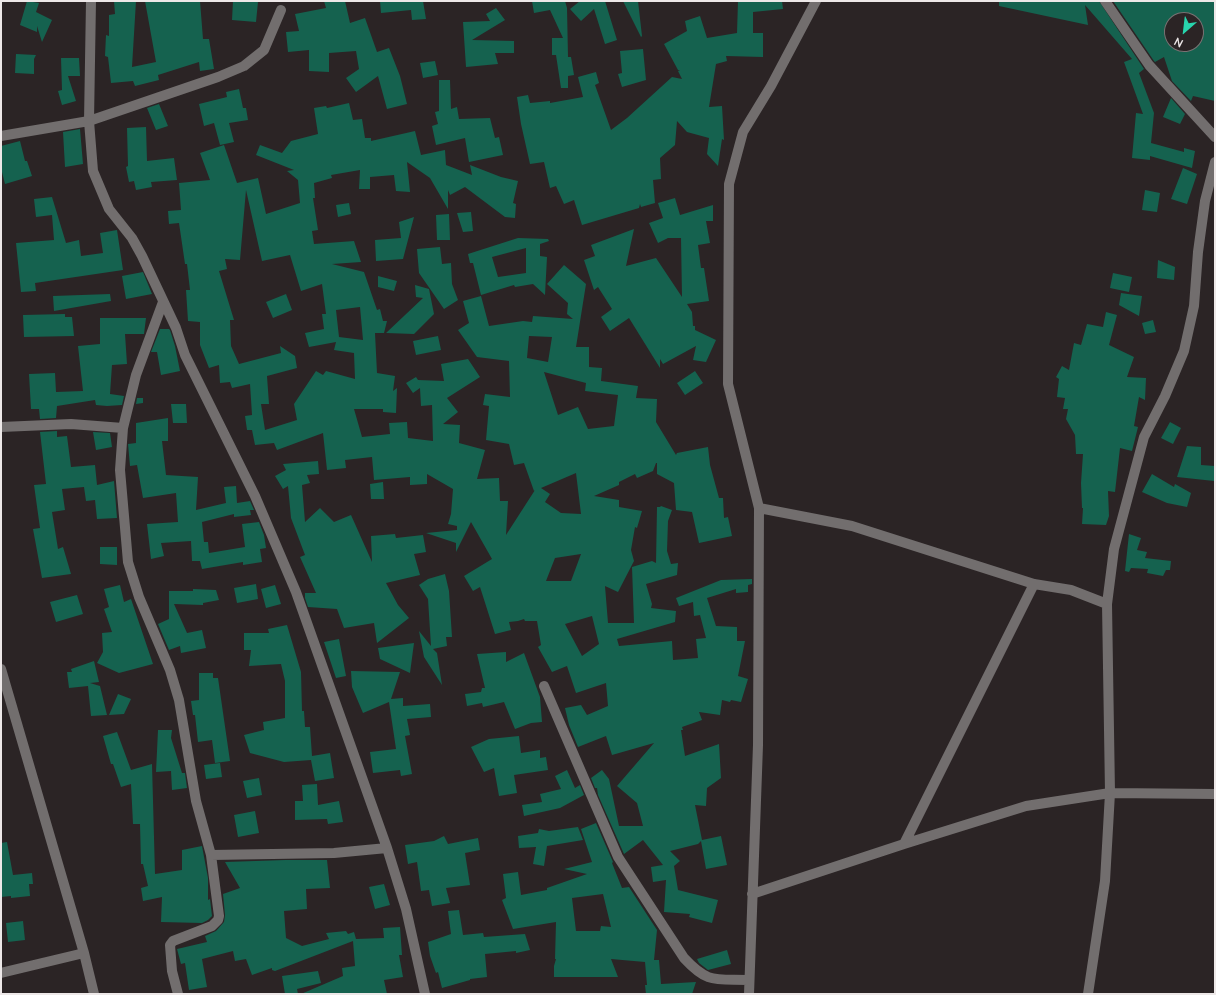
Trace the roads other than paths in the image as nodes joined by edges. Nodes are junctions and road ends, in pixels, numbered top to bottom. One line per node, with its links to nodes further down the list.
1 (91, 1): 5 (street)
2 (816, 1): 12 (street)
3 (1105, 1): 7 (street)
4 (281, 10): 5 (street)
5 (89, 121): 6 (street); 9 (street)
6 (1, 136)
7 (1215, 137)
8 (1215, 162): 14 (street)
9 (163, 302): 11 (street); 20 (street)
10 (1, 427): 11 (street)
11 (123, 428): 21 (street)
12 (759, 508): 13 (street); 22 (street)
13 (1034, 584): 14 (street); 19 (street)
14 (1107, 604): 17 (street)
15 (1, 669): 23 (street)
16 (544, 686): 25 (street)
17 (1110, 793): 18 (street); 19 (street); 30 (street)
18 (1215, 794)
19 (904, 844): 22 (street)
20 (387, 848): 21 (street); 28 (street)
21 (211, 855): 27 (street)
22 (752, 894): 25 (street)
23 (84, 953): 24 (street); 26 (street)
24 (1, 973)
25 (748, 980): 29 (street)
26 (94, 994)
27 (178, 994)
28 (425, 994)
29 (749, 994)
30 (1088, 994)

